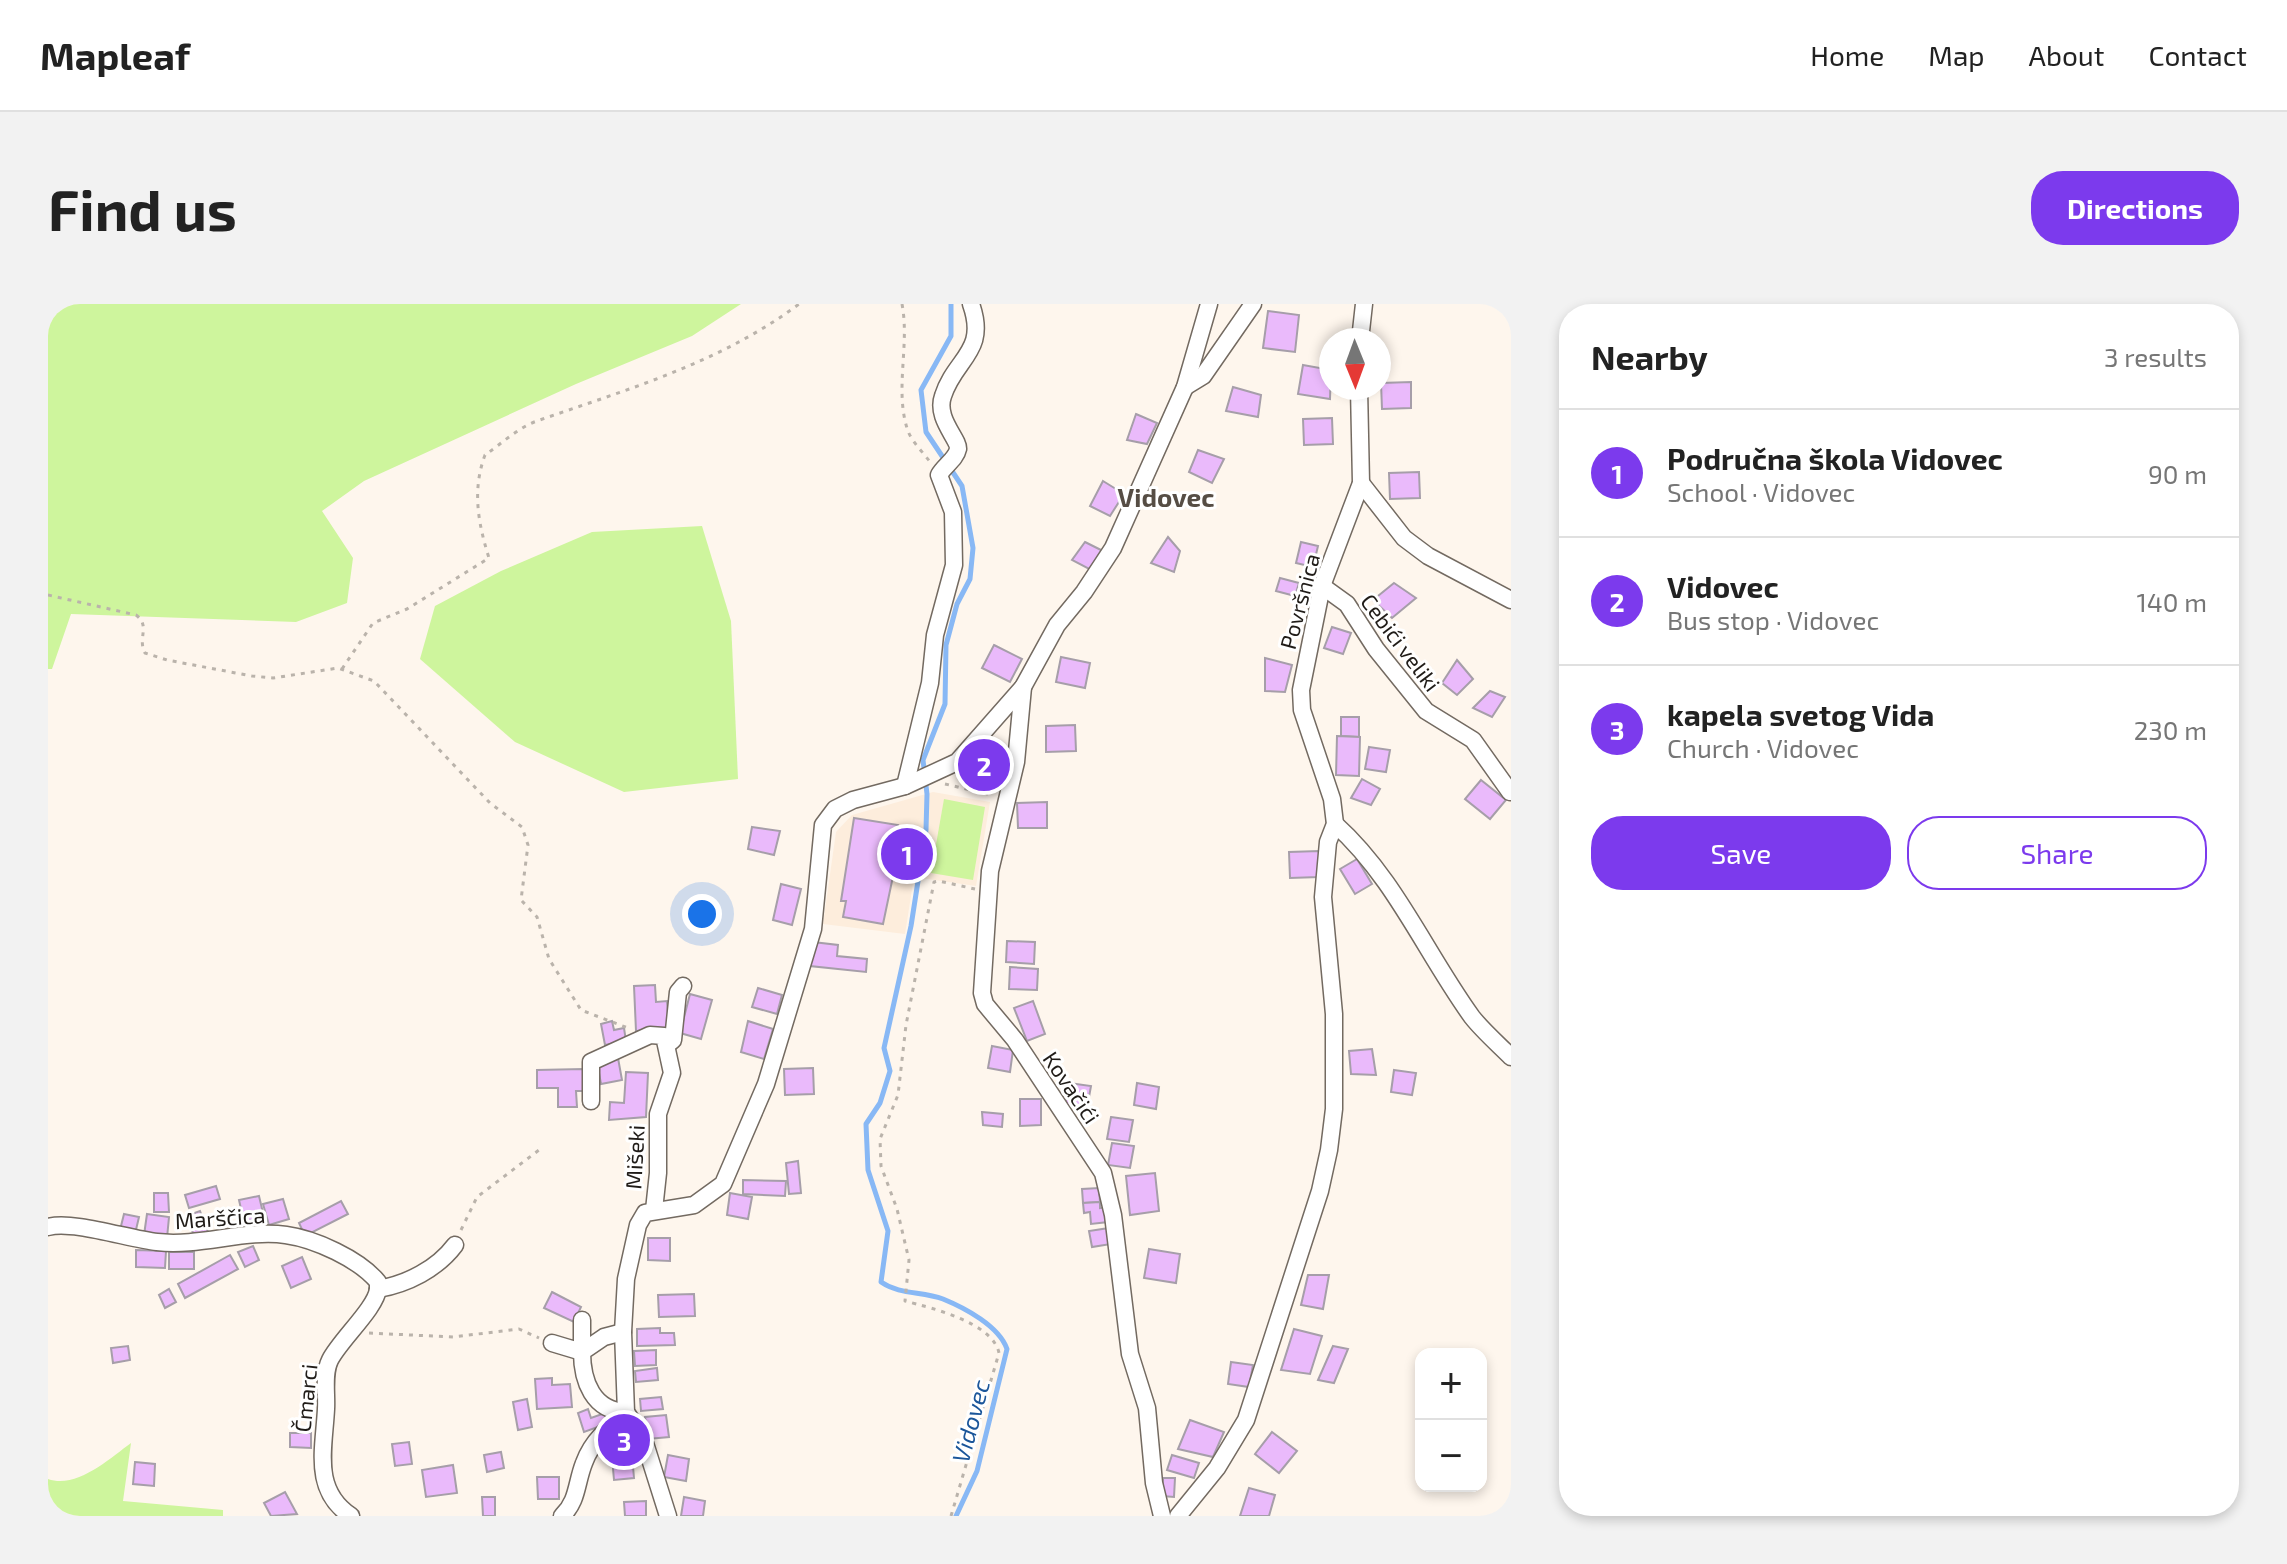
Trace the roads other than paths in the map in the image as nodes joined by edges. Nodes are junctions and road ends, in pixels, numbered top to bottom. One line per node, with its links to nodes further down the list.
1 (971, 304): 12 (street)
2 (1209, 304): 6 (street)
3 (1253, 304): 6 (street)
4 (1364, 304): 5 (street)
5 (1361, 328)
6 (1185, 387): 11 (street)
7 (1359, 400): 8 (street, Površnica)
8 (1361, 483): 9 (street, Površnica); 10 (street)
9 (1322, 586): 13 (street, Cebići veliki); 14 (street, Površnica)
10 (1511, 600)
11 (1023, 687): 12 (street); 31 (street, Kovačići)
12 (923, 779): 19 (street)
13 (1510, 792)
14 (1335, 824): 17 (street); 32 (street)
15 (683, 986): 16 (street, Mišeki)
16 (668, 1044): 18 (street); 19 (street, Mišeki)
17 (1511, 1057)
18 (591, 1101)
19 (654, 1210): 24 (street)
20 (48, 1227): 22 (street, Marščica)
21 (455, 1245): 22 (street)
22 (378, 1289): 28 (street, Čmarci)
23 (582, 1320): 26 (street)
24 (623, 1332): 26 (street); 27 (street)
25 (552, 1343): 26 (street)
26 (582, 1352): 27 (street)
27 (626, 1414): 29 (street); 30 (street)
28 (351, 1516)
29 (562, 1516)
30 (668, 1516)
31 (1162, 1516)
32 (1178, 1516)

